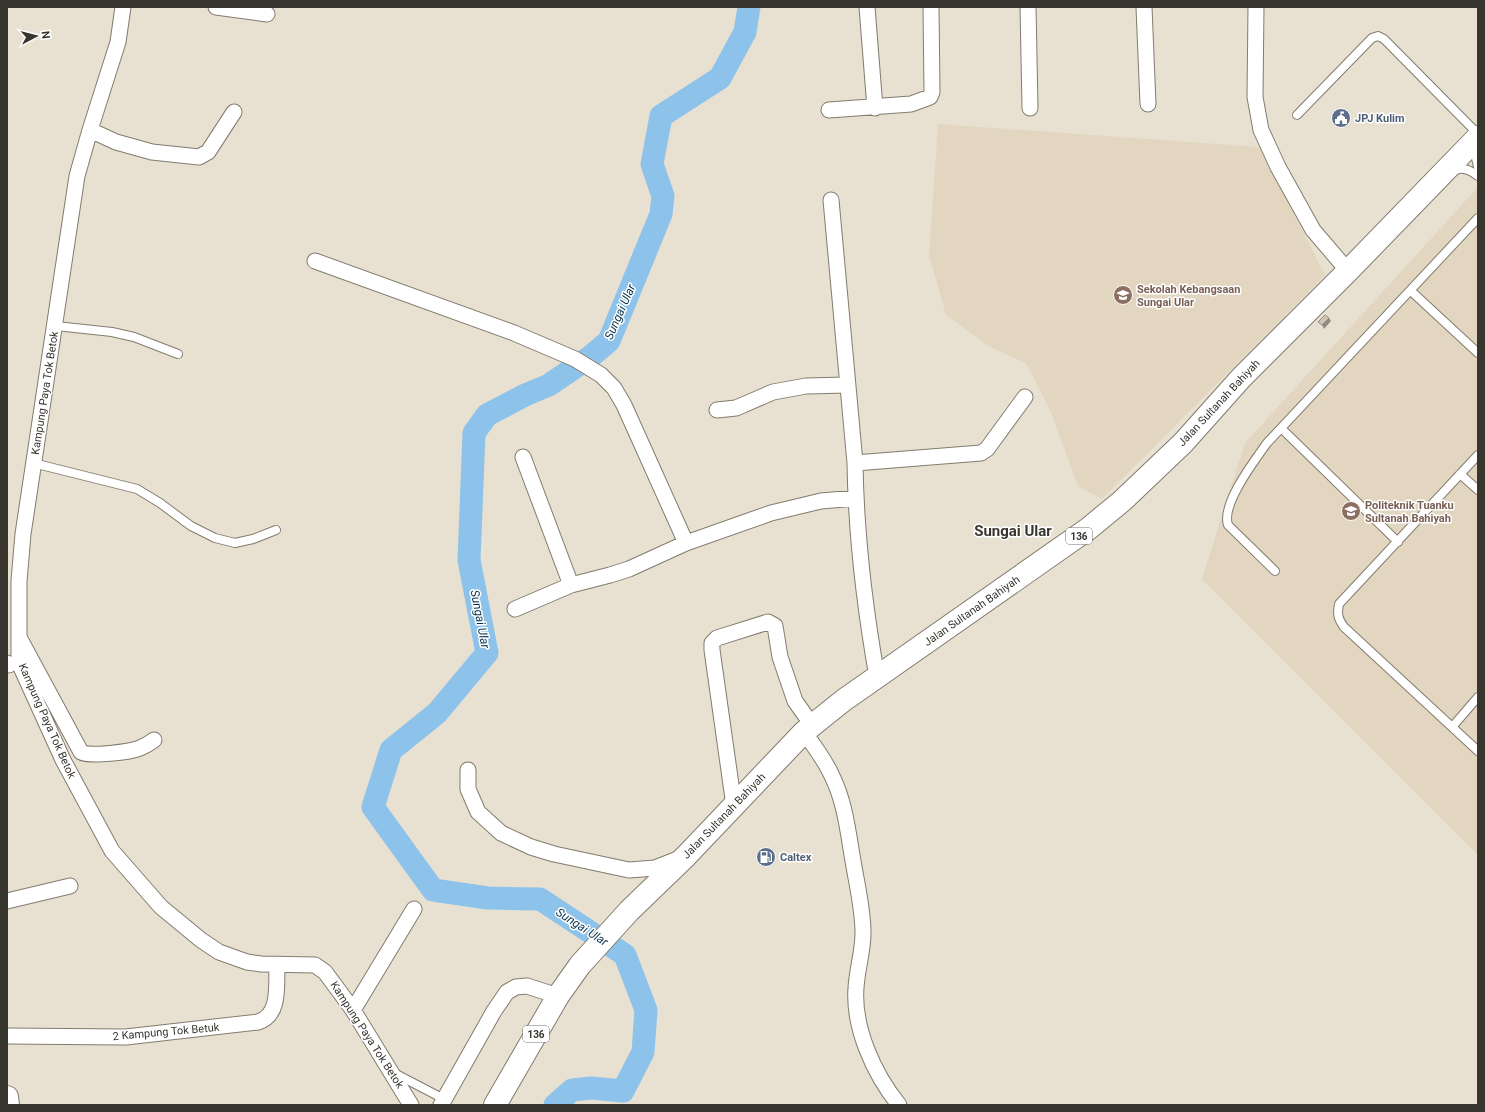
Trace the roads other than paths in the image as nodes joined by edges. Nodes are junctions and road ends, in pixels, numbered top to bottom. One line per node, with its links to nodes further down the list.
1 (123, 7): 15 (street, Kampung Paya Tok Betok)
2 (216, 7): 8 (street)
3 (867, 7): 10 (street)
4 (931, 7): 10 (street)
5 (1028, 7): 11 (street)
6 (1144, 7): 9 (street)
7 (1256, 7): 25 (street)
8 (267, 14)
9 (1148, 104)
10 (875, 108): 12 (street)
11 (1030, 108)
12 (829, 110)
13 (234, 112): 15 (street)
14 (1297, 115): 16 (lane)
15 (90, 130): 27 (street, Kampung Paya Tok Betok)
16 (1478, 134)
17 (1478, 137): 21 (main road, Jalan Sultanah Bahiyah / 136)
18 (1478, 146): 19 (lane)
19 (1478, 166)
20 (1478, 176): 21 (lane)
21 (1439, 177): 25 (main road, Jalan Sultanah Bahiyah / 136)
22 (831, 200): 30 (street)
23 (1478, 218): 26 (lane)
24 (315, 261): 43 (street)
25 (1348, 271): 49 (main road, Jalan Sultanah Bahiyah / 136)
26 (1411, 291): 28 (lane); 33 (lane)
27 (56, 326): 29 (lane); 36 (street, Kampung Paya Tok Betok)
28 (1478, 353)
29 (178, 354)
30 (847, 385): 32 (street); 37 (street)
31 (1025, 397): 37 (street)
32 (717, 410)
33 (1281, 428): 42 (lane); 44 (lane)
34 (1478, 455): 38 (lane)
35 (523, 457): 45 (street)
36 (33, 463): 41 (lane); 47 (street, Kampung Paya Tok Betok)
37 (855, 463): 40 (street)
38 (1460, 474): 39 (lane); 42 (lane)
39 (1478, 490)
40 (856, 498): 43 (street); 49 (street)
41 (276, 530)
42 (1398, 542): 51 (lane)
43 (686, 543): 45 (street)
44 (1274, 571)
45 (571, 585): 46 (street)
46 (515, 609)
47 (20, 638): 48 (street, Kampung Paya Tok Betok); 53 (street)
48 (10, 664): 61 (street, Kampung Paya Tok Betok)
49 (877, 677): 52 (main road, Jalan Sultanah Bahiyah / 136)
50 (1478, 697): 51 (lane)
51 (1453, 726): 54 (lane)
52 (808, 729): 56 (main road, Jalan Sultanah Bahiyah / 136); 56 (street); 71 (street)
53 (154, 740)
54 (1478, 751)
55 (468, 770): 57 (street)
56 (734, 806): 57 (main road, Jalan Sultanah Bahiyah / 136)
57 (686, 856): 62 (main road, Jalan Sultanah Bahiyah / 136)
58 (70, 886): 59 (street)
59 (7, 901)
60 (414, 909): 63 (street)
61 (277, 964): 63 (street, Kampung Paya Tok Betok); 64 (street, 2 Kampung Tok Betuk)
62 (558, 996): 67 (street); 70 (main road, Jalan Sultanah Bahiyah / 136)
63 (353, 1010): 65 (street, Kampung Paya Tok Betok)
64 (7, 1036)
65 (391, 1072): 67 (lane); 69 (street, Kampung Paya Tok Betok)
66 (7, 1097): 68 (main road)
67 (443, 1102)
68 (8, 1105)
69 (412, 1105)
70 (495, 1105)
71 (899, 1105)

